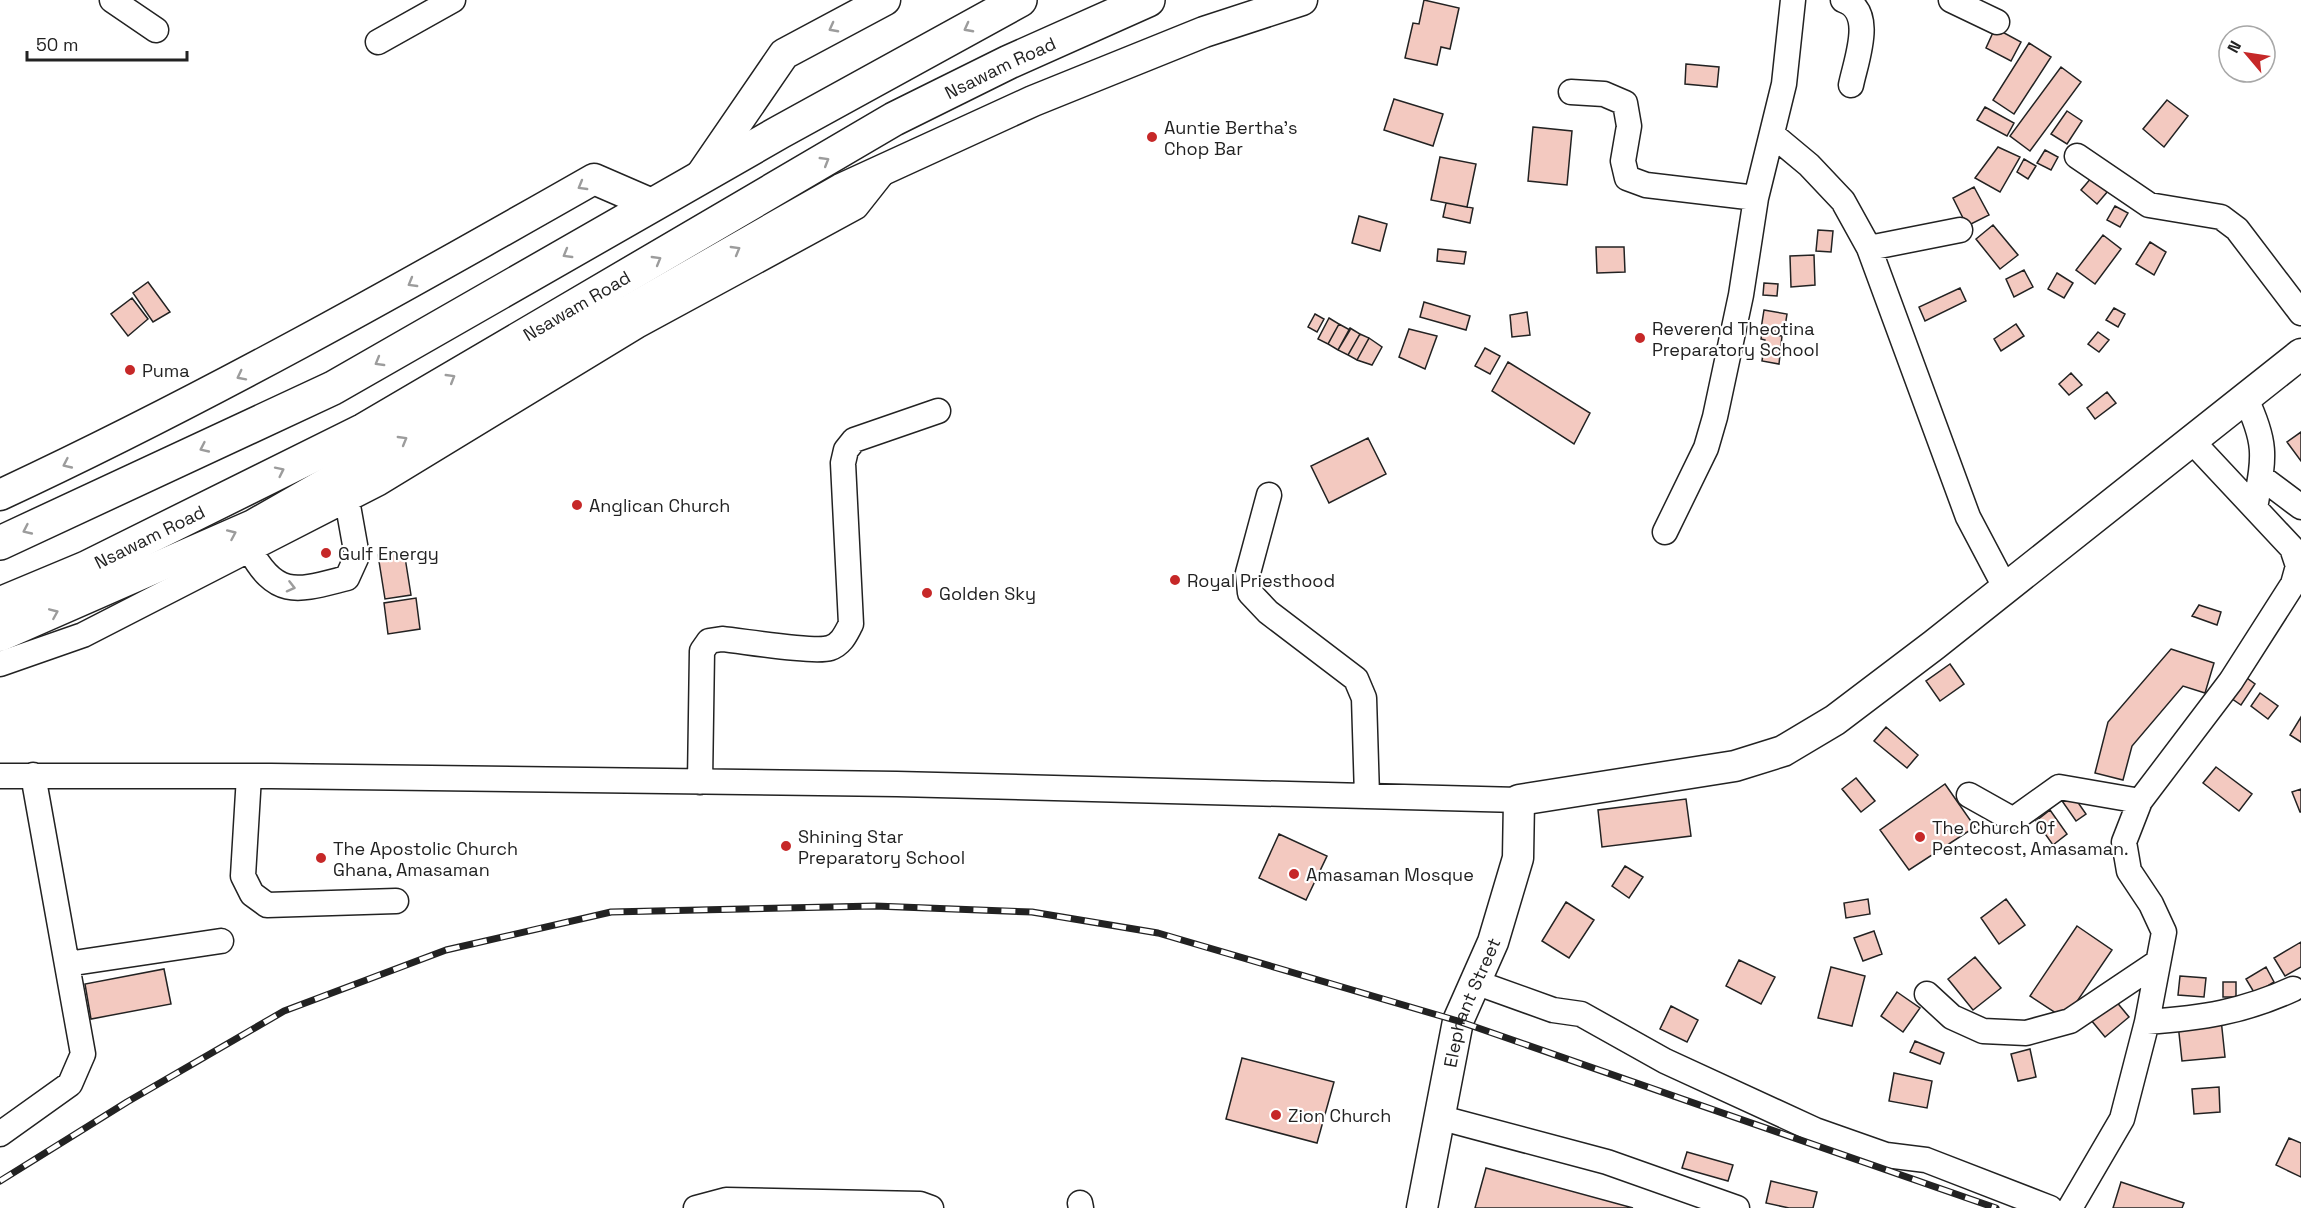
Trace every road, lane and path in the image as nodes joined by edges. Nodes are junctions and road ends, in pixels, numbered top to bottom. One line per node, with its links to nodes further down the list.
1 (112, 0): 11 (street)
2 (453, 0): 12 (street)
3 (885, 0): 18 (main road, one-way to 18)
4 (1020, 0): 18 (highway, one-way to 18)
5 (1148, 0): 39 (highway, Nsawam Road, one-way to 5)
6 (1302, 0): 17 (main road)
7 (1793, 0): 15 (street)
8 (1842, 0): 13 (street)
9 (1951, 0): 10 (street)
10 (1997, 22)
11 (156, 30)
12 (378, 42)
13 (1851, 85)
14 (1570, 92): 19 (street)
15 (1773, 135): 19 (street); 22 (street)
16 (2077, 156): 23 (street)
17 (888, 167): 31 (street); 40 (main road, one-way to 17)
18 (699, 178): 20 (highway)
19 (1756, 198): 34 (street)
20 (654, 205): 29 (main road, one-way to 29); 35 (highway, one-way to 35)
21 (1960, 230): 22 (street)
22 (1869, 248): 38 (street)
23 (2301, 313)
24 (2301, 354): 25 (main road)
25 (2245, 397): 27 (main road); 28 (street)
26 (938, 411): 45 (street)
27 (2190, 439): 33 (street); 38 (main road)
28 (2261, 477): 32 (street); 33 (street)
29 (0, 495)
30 (1269, 495): 47 (street)
31 (347, 500): 37 (street); 37 (street, one-way to 31)
32 (2301, 507)
33 (2254, 508): 36 (street)
34 (1665, 532)
35 (0, 543)
36 (2296, 548): 49 (street)
37 (250, 550): 41 (street)
38 (2006, 589): 48 (main road)
39 (0, 604)
40 (0, 636)
41 (0, 664)
42 (33, 775): 43 (street); 44 (street); 53 (street)
43 (0, 776)
44 (249, 776): 45 (street); 50 (street)
45 (700, 782): 47 (street)
46 (1969, 795): 49 (street)
47 (1367, 796): 48 (street)
48 (1519, 800): 54 (main road, Elephant Street)
49 (2140, 801): 52 (street)
50 (396, 901)
51 (221, 941): 53 (street)
52 (2158, 962): 56 (street); 57 (street)
53 (67, 964): 59 (street)
54 (1475, 982): 58 (main road, Elephant Street); 66 (street)
55 (2293, 989): 57 (street)
56 (1927, 994)
57 (2147, 1022): 67 (street)
58 (1438, 1117): 60 (street); 64 (main road, Elephant Street)
59 (0, 1134)
60 (1672, 1197): 65 (street)
61 (727, 1204): 62 (street); 63 (street)
62 (696, 1208)
63 (931, 1208)
64 (1422, 1208)
65 (1737, 1208)
66 (2050, 1208)
67 (2070, 1208)

